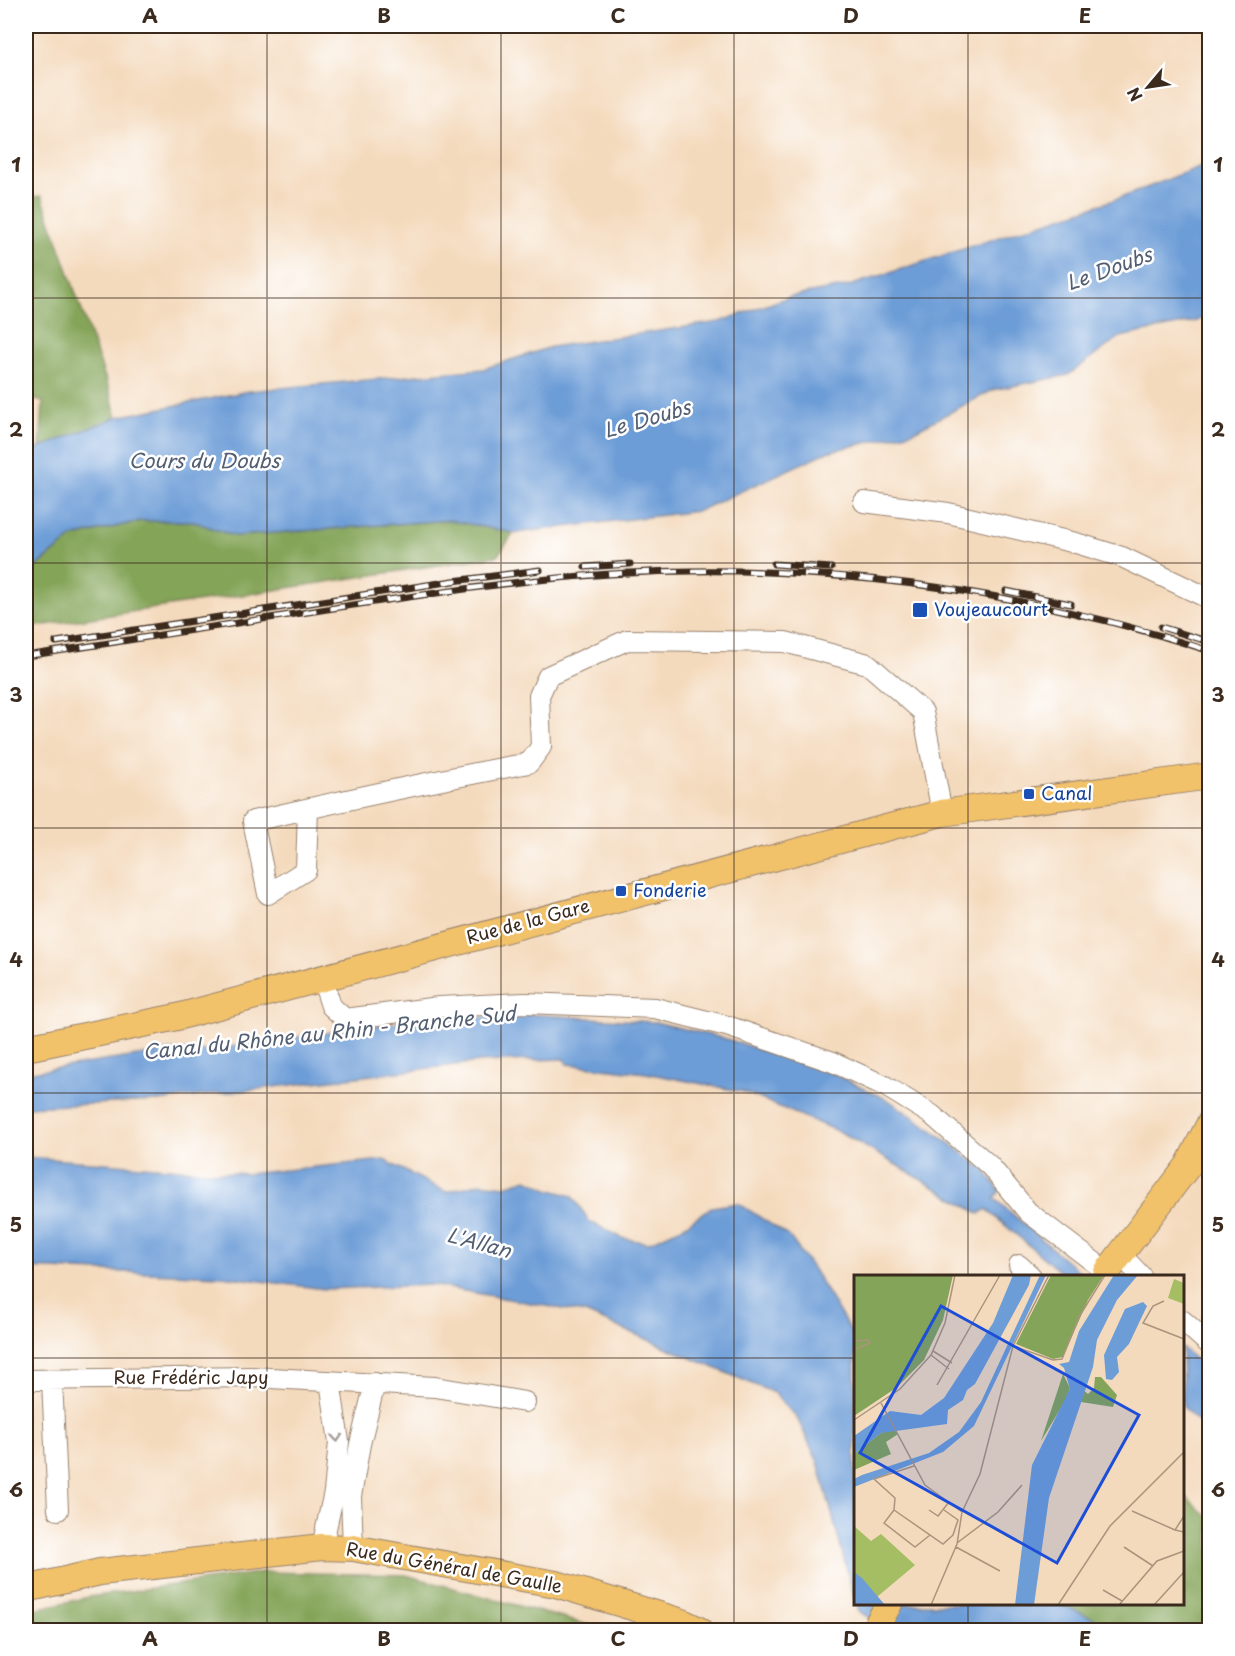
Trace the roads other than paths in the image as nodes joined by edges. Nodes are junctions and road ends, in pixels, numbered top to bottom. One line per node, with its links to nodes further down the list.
1 (864, 502): 2 (street)
2 (1209, 599)
3 (1209, 776): 5 (main road, Rue de la Gare)
4 (308, 809): 5 (street)
5 (942, 813): 6 (main road, Rue de la Gare)
6 (322, 978): 7 (main road, Rue de la Gare); 9 (street)
7 (26, 1048)
8 (1209, 1123): 9 (main road)
9 (1111, 1268): 10 (street)
10 (1137, 1275)
11 (1184, 1322): 12 (street)
12 (1209, 1345)
13 (26, 1380): 14 (street, Rue Frédéric Japy)
14 (52, 1380): 15 (street, Rue Frédéric Japy); 18 (street)
15 (330, 1381): 16 (street, Rue Frédéric Japy); 19 (street, one-way to 19)
16 (375, 1383): 17 (street, Rue Frédéric Japy); 20 (street)
17 (525, 1402)
18 (58, 1510)
19 (322, 1547): 20 (main road, Rue du Général de Gaulle); 21 (main road, Rue du Général de Gaulle)
20 (353, 1548): 23 (main road, Rue du Général de Gaulle)
21 (26, 1589)
22 (888, 1605): 24 (main road)
23 (699, 1630)
24 (874, 1630)

